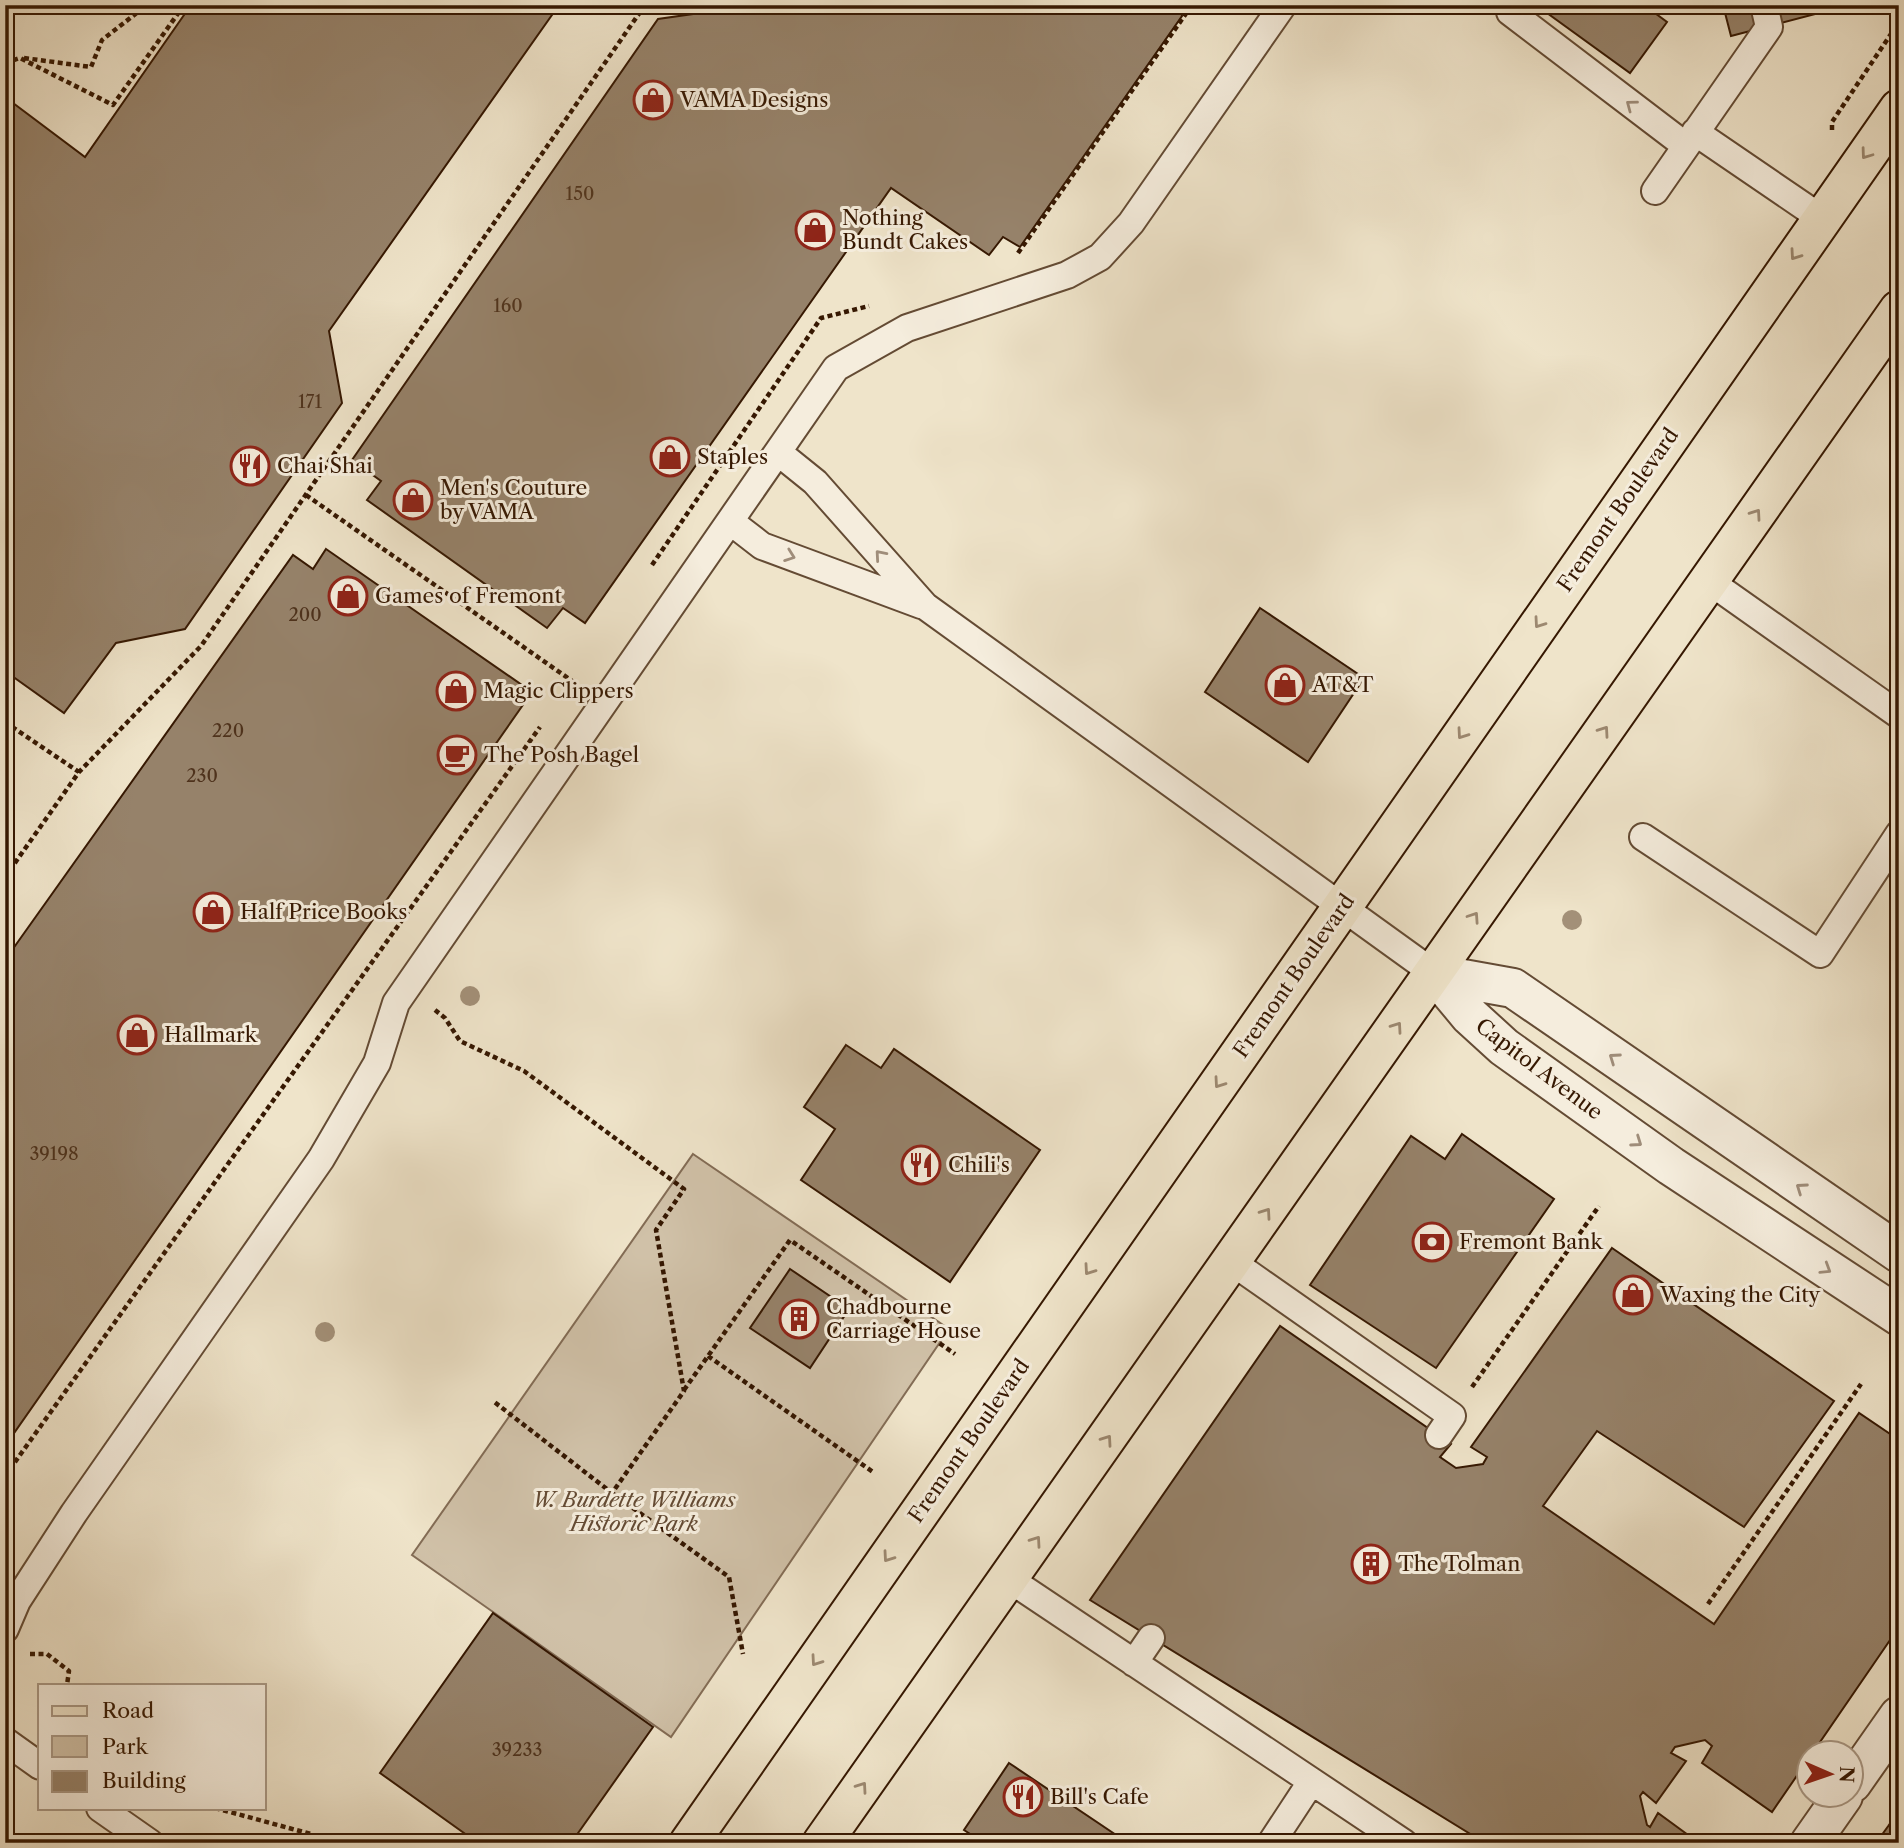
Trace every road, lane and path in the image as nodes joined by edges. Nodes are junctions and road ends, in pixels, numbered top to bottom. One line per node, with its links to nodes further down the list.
1 (147, 5): 9 (path)
2 (184, 5): 9 (path)
3 (645, 5): 17 (path)
4 (1283, 5): 16 (lane)
5 (1515, 5): 12 (lane, one-way to 5)
6 (1764, 5): 12 (lane)
7 (1899, 22): 8 (path)
8 (1891, 35)
9 (20, 58): 10 (path)
10 (5, 63)
11 (1899, 109): 14 (main road, Fremont Boulevard, one-way to 14)
12 (1690, 139): 13 (lane); 14 (lane)
13 (1655, 191)
14 (1821, 218): 31 (main road, Fremont Boulevard, one-way to 31)
15 (1899, 310): 19 (main road, one-way to 15)
16 (779, 453): 18 (lane); 20 (lane, one-way to 16)
17 (306, 495): 21 (path); 27 (path)
18 (731, 522): 20 (lane, one-way to 20); 23 (lane)
19 (1709, 581): 25 (lane); 32 (main road, one-way to 19)
20 (925, 606): 31 (lane)
21 (572, 681): 22 (path); 23 (path)
22 (564, 692)
23 (605, 704): 34 (lane)
24 (548, 715): 33 (path)
25 (1899, 715)
26 (5, 722): 27 (path)
27 (79, 772): 30 (path)
28 (1899, 834): 29 (lane)
29 (1643, 837)
30 (5, 877)
31 (1342, 907): 32 (lane); 65 (main road, Fremont Boulevard, one-way to 65)
32 (1435, 974): 36 (street, Capitol Avenue, one-way to 32); 37 (main road, one-way to 32); 38 (street, Capitol Avenue, one-way to 38)
33 (354, 988): 34 (path); 46 (path)
34 (396, 1003): 42 (path); 51 (lane)
35 (1599, 1206): 44 (path)
36 (1899, 1253)
37 (1232, 1262): 44 (lane); 48 (main road, one-way to 37)
38 (1899, 1316)
39 (955, 1354): 40 (path)
40 (708, 1356): 42 (path); 45 (path)
41 (1861, 1384): 49 (path)
42 (684, 1391): 47 (path)
43 (493, 1401): 47 (path)
44 (1445, 1426)
45 (873, 1472)
46 (5, 1476)
47 (612, 1493): 52 (path)
48 (1009, 1579): 53 (lane); 66 (main road, one-way to 48)
49 (1708, 1604)
50 (1151, 1638): 53 (lane)
51 (11, 1640): 54 (path)
52 (743, 1654)
53 (1134, 1663): 59 (lane)
54 (67, 1684)
55 (1899, 1716): 57 (street)
56 (5, 1741): 58 (lane)
57 (1866, 1763)
58 (38, 1765)
59 (1311, 1782): 67 (lane); 68 (lane)
60 (103, 1810): 63 (lane)
61 (222, 1810): 64 (path)
62 (1833, 1810): 69 (street)
63 (150, 1843)
64 (323, 1843)
65 (689, 1843)
66 (822, 1843)
67 (1270, 1843)
68 (1404, 1843)
69 (1810, 1843)

